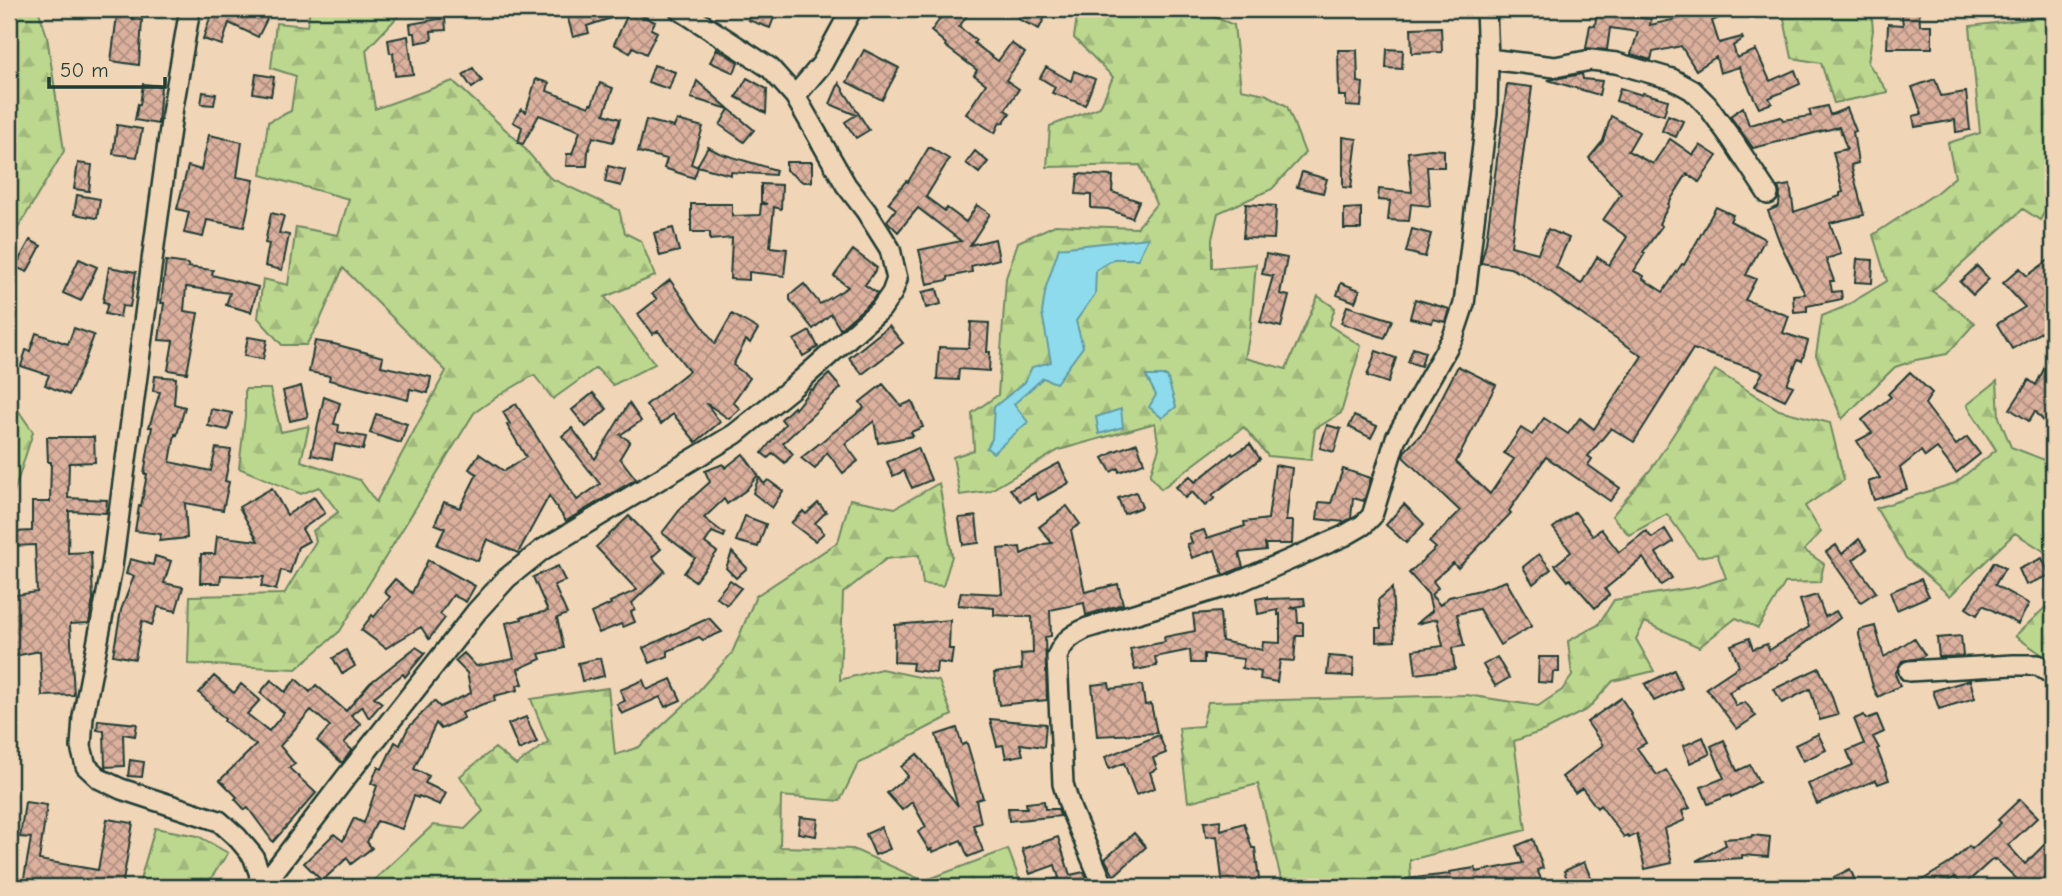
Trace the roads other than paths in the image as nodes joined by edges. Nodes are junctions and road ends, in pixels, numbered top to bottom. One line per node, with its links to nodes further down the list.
1 (190, 9): 10 (street)
2 (679, 9): 6 (street)
3 (852, 9): 6 (street)
4 (1486, 9): 5 (street)
5 (1488, 59): 7 (street); 11 (street)
6 (795, 96): 10 (street)
7 (1768, 194)
8 (1909, 671): 9 (street)
9 (2053, 675)
10 (262, 887)
11 (1104, 887)

